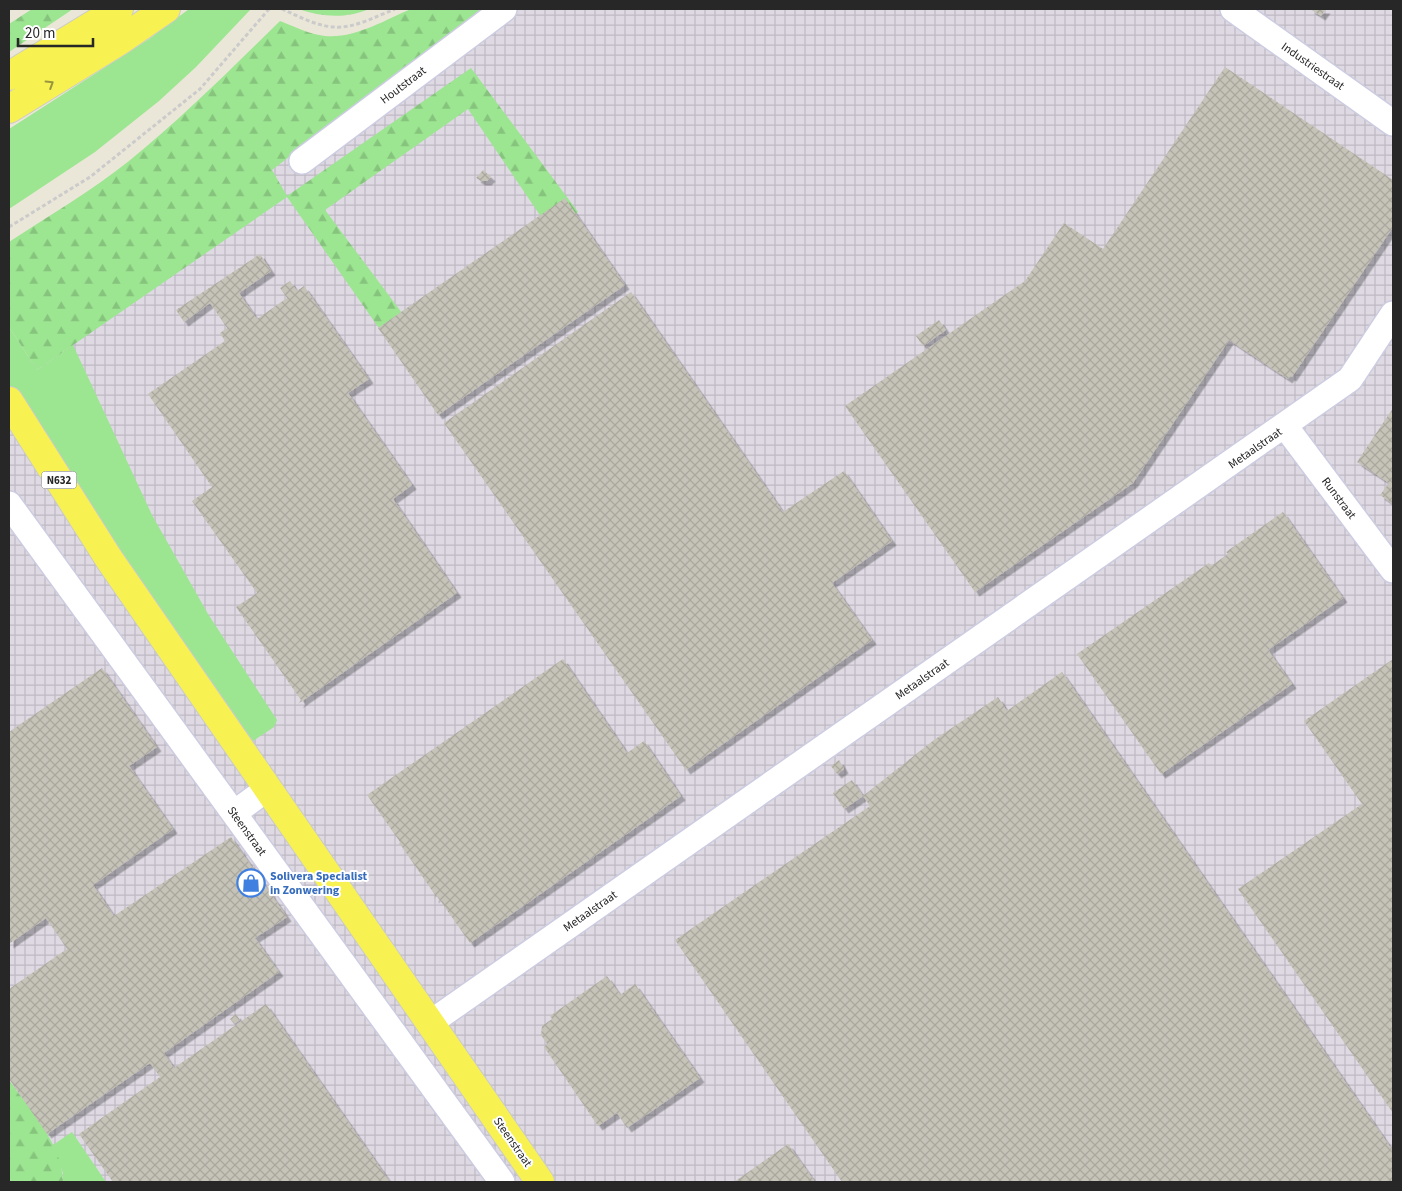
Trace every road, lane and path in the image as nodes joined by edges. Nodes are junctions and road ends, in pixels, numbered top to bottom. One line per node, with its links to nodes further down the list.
1 (119, 9): 8 (main road)
2 (166, 9): 9 (main road, one-way to 2)
3 (269, 9): 12 (path)
4 (282, 9): 5 (path)
5 (395, 9)
6 (504, 9): 11 (street, Houtstraat)
7 (1233, 9): 10 (street, Industriestraat)
8 (9, 76)
9 (9, 110)
10 (1393, 123)
11 (302, 161)
12 (9, 227)
13 (1393, 314): 15 (street, Metaalstraat)
14 (9, 401): 18 (main road, Steenstraat / N632)
15 (1285, 426): 19 (street, Runstraat); 24 (street, Metaalstraat)
16 (9, 434): 18 (main road, Steenstraat / N632)
17 (9, 504): 21 (street, Steenstraat)
18 (109, 559): 20 (main road, Steenstraat / N632)
19 (1393, 570)
20 (267, 789): 21 (street); 22 (main road, Steenstraat / N632)
21 (234, 813): 23 (street, Steenstraat)
22 (365, 929): 23 (street); 24 (main road, Steenstraat / N632)
23 (334, 950): 26 (street, Steenstraat)
24 (430, 1023): 25 (main road, Steenstraat / N632)
25 (503, 1128): 26 (street); 28 (main road, Steenstraat / N632)
26 (476, 1145): 27 (street, Steenstraat)
27 (502, 1182)
28 (540, 1182)

